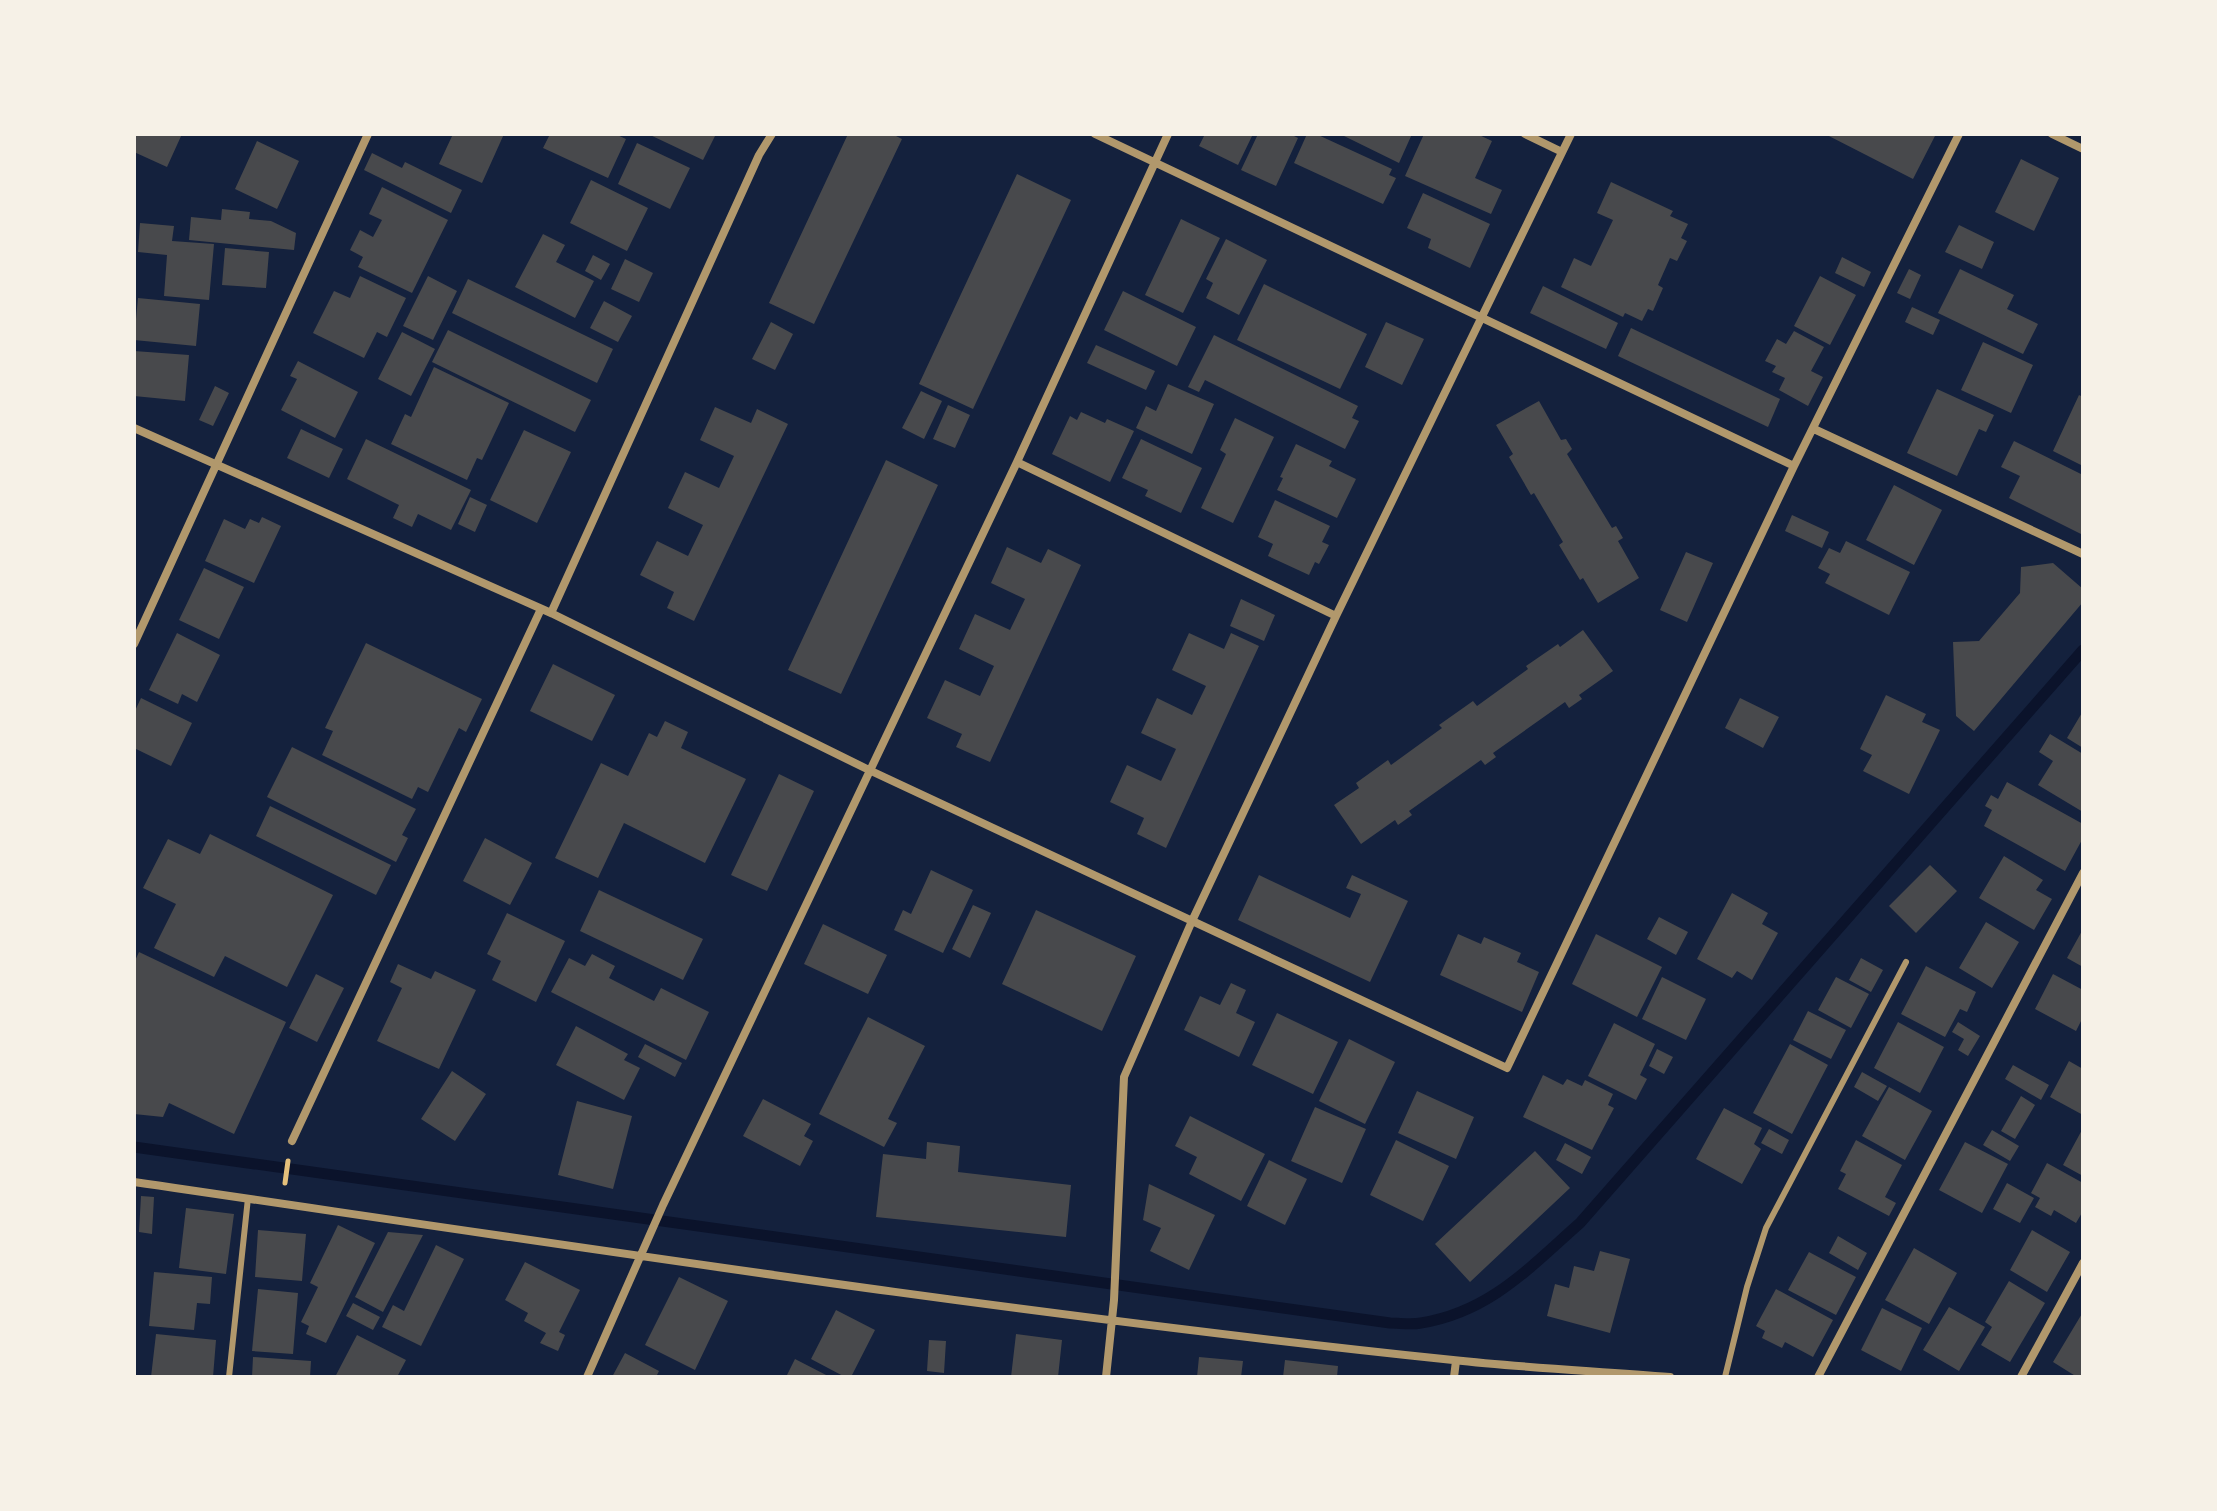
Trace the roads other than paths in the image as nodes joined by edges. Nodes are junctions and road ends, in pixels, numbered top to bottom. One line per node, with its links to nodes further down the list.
1 (368, 134): 16 (street)
2 (772, 134): 20 (street)
3 (1095, 134): 11 (street)
4 (1168, 134): 11 (street)
5 (1525, 134): 10 (street)
6 (1571, 134): 10 (street)
7 (1959, 134): 14 (street)
8 (2052, 134): 9 (street)
9 (2083, 149)
10 (1562, 152): 12 (street)
11 (1155, 162): 12 (street); 15 (street)
12 (1483, 317): 17 (street); 21 (street)
13 (134, 428): 16 (street)
14 (1814, 429): 17 (street); 18 (street)
15 (1017, 462): 21 (street); 23 (street)
16 (215, 466): 19 (street); 22 (street)
17 (1794, 466): 25 (street)
18 (2083, 554)
19 (541, 609): 20 (street); 27 (street)
20 (551, 613): 23 (street)
21 (1336, 616): 25 (street)
22 (134, 644)
23 (869, 770): 25 (street); 30 (street)
24 (2083, 873): 40 (street)
25 (1192, 921): 32 (street)
26 (1906, 962): 39 (lane)
27 (292, 1141)
28 (134, 1182): 29 (street)
29 (248, 1198): 30 (street); 34 (lane)
30 (641, 1256): 32 (street); 35 (street)
31 (2083, 1263): 41 (street)
32 (1112, 1320): 33 (street); 36 (street)
33 (1456, 1361): 37 (street); 38 (street)
34 (229, 1377)
35 (587, 1377)
36 (1106, 1377)
37 (1454, 1377)
38 (1670, 1377)
39 (1725, 1377)
40 (1818, 1377)
41 (2021, 1377)

